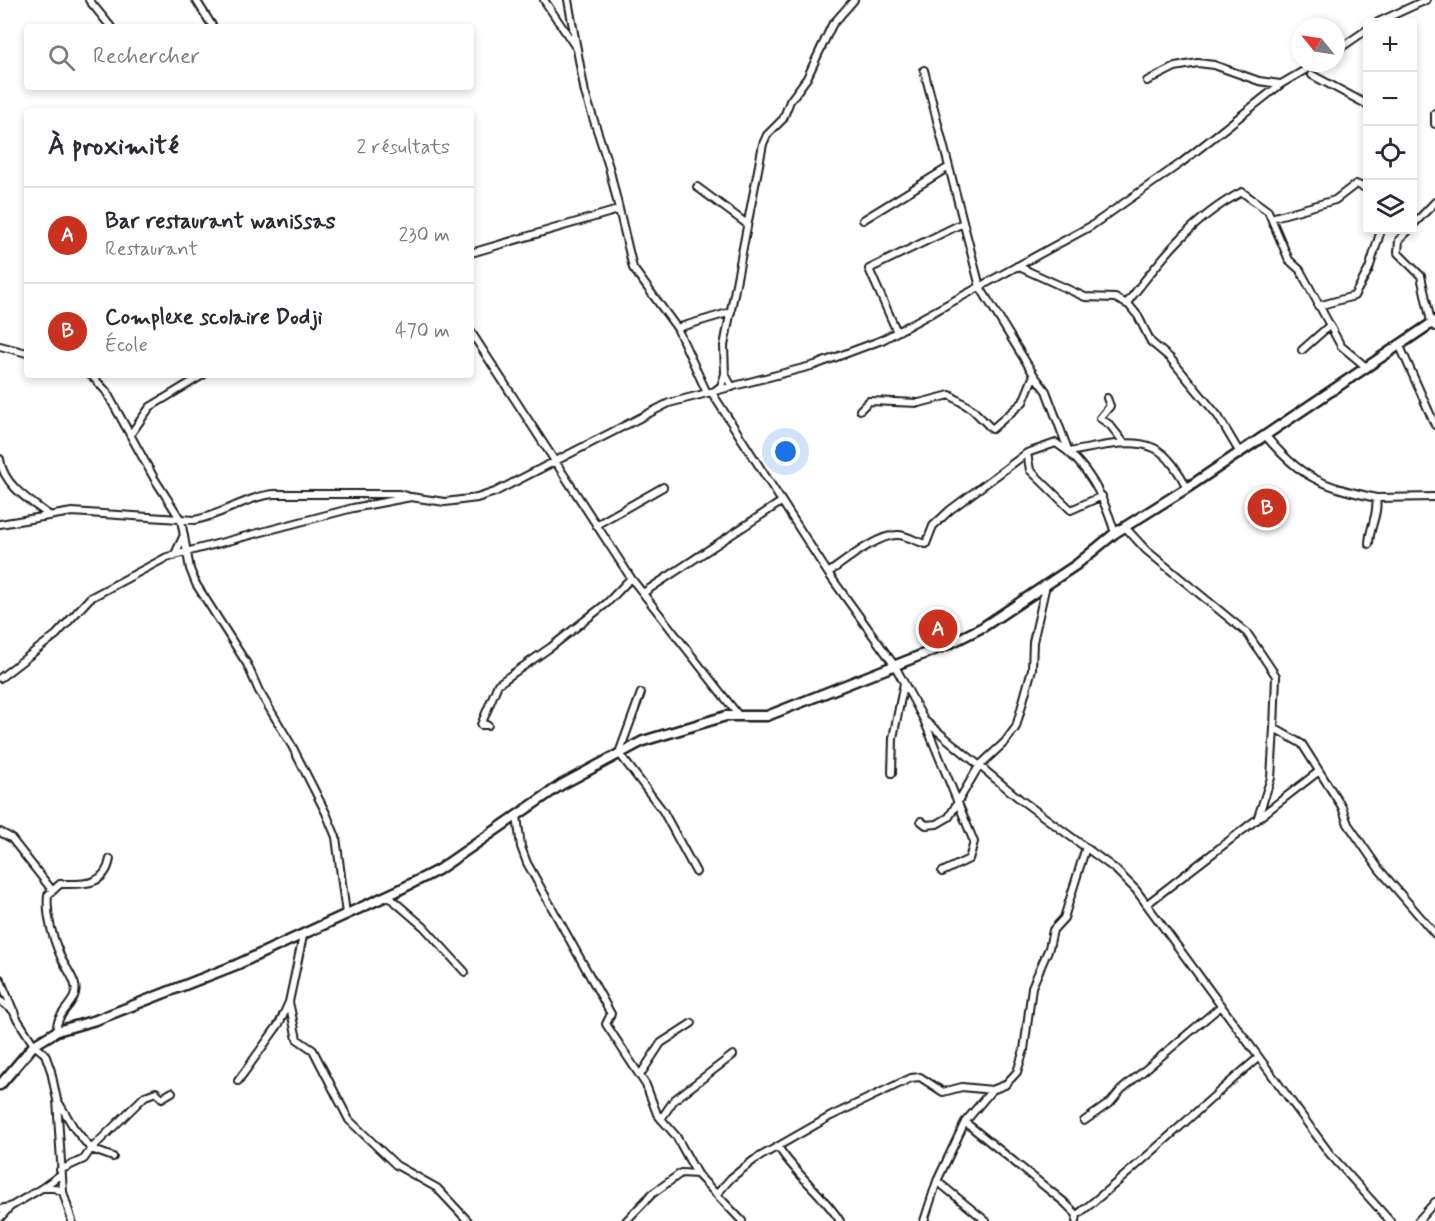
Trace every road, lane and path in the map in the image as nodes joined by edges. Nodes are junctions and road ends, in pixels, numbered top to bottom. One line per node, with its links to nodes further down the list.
1 (89, 0): 8 (street)
2 (196, 0): 9 (street)
3 (544, 0): 12 (street)
4 (568, 0): 12 (street)
5 (854, 0): 29 (street)
6 (1426, 0): 7 (street)
7 (1387, 18)
8 (109, 24)
9 (211, 24)
10 (1363, 32): 11 (street)
11 (1345, 45)
12 (579, 52): 25 (street)
13 (924, 69): 21 (street)
14 (1302, 72): 17 (street)
15 (1312, 75): 18 (street)
16 (1147, 81): 17 (street)
17 (1281, 84): 34 (street)
18 (1363, 102)
19 (1435, 113): 20 (street)
20 (1435, 124)
21 (950, 168): 27 (street); 30 (street)
22 (697, 187): 29 (street)
23 (1363, 187): 26 (street)
24 (1435, 202): 28 (street)
25 (618, 210): 33 (street); 41 (street)
26 (1271, 218): 36 (street); 37 (street)
27 (863, 220)
28 (1417, 222)
29 (747, 224): 38 (street)
30 (963, 224): 35 (street); 42 (street)
31 (1380, 234): 37 (street)
32 (1405, 234): 39 (street)
33 (474, 252)
34 (1017, 266): 35 (street); 36 (street)
35 (980, 286): 42 (street); 50 (street)
36 (1127, 303): 63 (street)
37 (1318, 306): 40 (street)
38 (731, 312): 41 (street); 49 (street)
39 (1434, 323): 44 (main road)
40 (1329, 326): 46 (street); 48 (street)
41 (677, 328): 54 (street)
42 (897, 332): 53 (street)
43 (474, 337): 65 (street)
44 (1399, 344): 48 (main road); 57 (street)
45 (0, 346): 47 (street)
46 (1302, 350)
47 (24, 352)
48 (1365, 366): 59 (main road)
49 (725, 374): 53 (street); 54 (street)
50 (1034, 375): 56 (street); 61 (street)
51 (94, 378): 58 (street)
52 (198, 378): 58 (street)
53 (732, 387): 54 (street)
54 (710, 393): 65 (street); 72 (street)
55 (1107, 398): 60 (street)
56 (860, 410)
57 (1435, 425)
58 (130, 435): 74 (street)
59 (1264, 435): 63 (main road); 71 (street)
60 (1125, 444): 61 (street); 67 (street)
61 (1069, 452): 62 (street); 68 (street)
62 (1027, 453): 68 (street); 83 (street)
63 (1240, 453): 67 (main road)
64 (0, 459): 73 (street)
65 (555, 462): 69 (street); 76 (street)
66 (663, 487): 76 (street)
67 (1187, 488): 77 (main road)
68 (1102, 496): 78 (street)
69 (411, 497): 74 (street); 81 (street)
70 (1435, 497): 71 (street)
71 (1376, 498): 80 (street)
72 (781, 502): 83 (street); 86 (street)
73 (50, 515): 74 (street); 75 (street)
74 (181, 520): 79 (street)
75 (0, 524)
76 (596, 525): 84 (street)
77 (1125, 526): 78 (main road); 94 (street)
78 (1115, 533): 85 (main road)
79 (184, 535): 81 (street); 82 (street)
80 (1369, 544)
81 (187, 554): 82 (street); 111 (street)
82 (174, 556): 88 (street)
83 (828, 573): 87 (street)
84 (631, 578): 86 (street); 93 (street)
85 (1046, 585): 87 (main road); 96 (street)
86 (643, 593): 91 (street)
87 (895, 666): 89 (street); 91 (main road)
88 (0, 678)
89 (904, 683): 92 (street); 98 (street)
90 (641, 693): 95 (street)
91 (739, 716): 95 (main road)
92 (924, 720): 96 (street); 99 (street)
93 (488, 725)
94 (1274, 728): 97 (street); 101 (street)
95 (619, 753): 100 (main road); 106 (street)
96 (979, 766): 99 (street); 104 (street)
97 (1318, 772): 101 (street); 112 (street)
98 (892, 773)
99 (957, 803): 102 (street); 107 (street)
100 (517, 816): 109 (main road); 125 (street)
101 (1257, 820): 110 (street)
102 (921, 821)
103 (0, 832): 108 (street)
104 (1086, 847): 110 (street); 128 (street)
105 (110, 859): 108 (street)
106 (696, 872)
107 (942, 872)
108 (52, 890): 121 (street)
109 (387, 895): 111 (main road); 114 (street)
110 (1147, 904): 118 (street)
111 (346, 914): 113 (main road)
112 (1435, 934)
113 (303, 936): 117 (street); 121 (main road)
114 (465, 972)
115 (0, 979): 119 (street)
116 (0, 1001): 119 (street)
117 (289, 1002): 126 (street); 155 (street)
118 (1221, 1006): 124 (street); 132 (street)
119 (14, 1011): 122 (street)
120 (692, 1023): 125 (street)
121 (57, 1031): 122 (main road)
122 (34, 1045): 127 (main road); 130 (street)
123 (733, 1055): 131 (street)
124 (1258, 1058): 153 (street); 161 (street)
125 (640, 1075): 131 (street)
126 (238, 1081)
127 (0, 1085)
128 (992, 1090): 133 (street); 136 (street)
129 (172, 1092): 135 (street)
130 (57, 1100): 134 (street); 142 (street)
131 (661, 1119): 141 (street)
132 (1084, 1121)
133 (964, 1122): 145 (street); 153 (street)
134 (82, 1137): 135 (street); 137 (street)
135 (99, 1140): 137 (street)
136 (778, 1148): 148 (street); 158 (street)
137 (91, 1149): 138 (street); 140 (street)
138 (104, 1154): 139 (street); 140 (street)
139 (112, 1157)
140 (84, 1158): 142 (street)
141 (689, 1161): 143 (street); 144 (street)
142 (60, 1173): 146 (street); 147 (street)
143 (681, 1173): 144 (street); 156 (street)
144 (697, 1174): 148 (street)
145 (937, 1181): 159 (street); 160 (street)
146 (42, 1188): 147 (street); 150 (street)
147 (63, 1192): 154 (street)
148 (717, 1194): 157 (street)
149 (1435, 1202): 162 (street)
150 (10, 1207): 151 (street); 152 (street)
151 (0, 1209)
152 (0, 1218)
153 (1076, 1218)
154 (72, 1221)
155 (468, 1221)
156 (626, 1221)
157 (740, 1221)
158 (840, 1221)
159 (924, 1221)
160 (986, 1221)
161 (1390, 1221)
162 (1418, 1221)

